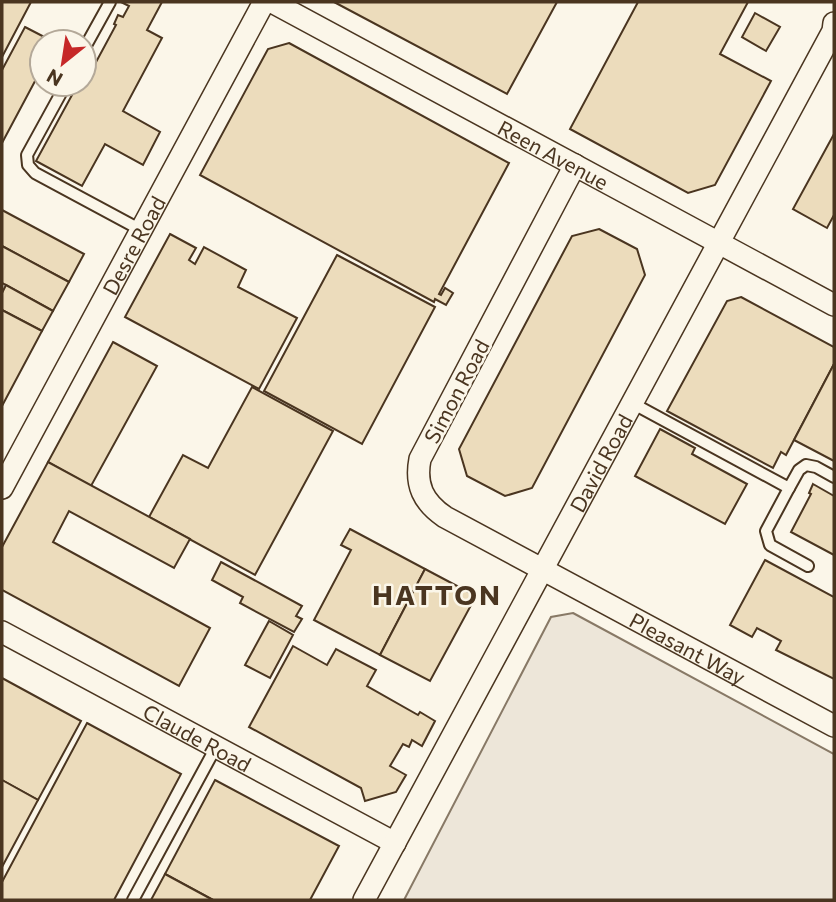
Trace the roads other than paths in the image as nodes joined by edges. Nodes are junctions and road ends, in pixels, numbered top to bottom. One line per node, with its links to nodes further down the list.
1 (110, 2): 5 (lane)
2 (264, 2): 8 (street, Desre Road)
3 (272, 2): 7 (street, Reen Avenue)
4 (834, 23): 9 (street, David Road)
5 (96, 28)
6 (58, 98): 8 (lane)
7 (575, 165): 9 (street, Reen Avenue); 16 (street, Simon Road)
8 (141, 230): 13 (street, Desre Road)
9 (719, 243): 10 (street, Reen Avenue); 11 (street, David Road)
10 (834, 305)
11 (632, 403): 14 (lane); 16 (street, David Road)
12 (834, 477): 14 (lane)
13 (2, 488)
14 (789, 488): 15 (lane)
15 (808, 566)
16 (542, 569): 18 (street, Pleasant Way); 20 (street, David Road)
17 (2, 632): 19 (street, Claude Road)
18 (834, 726)
19 (216, 747): 20 (street, Claude Road); 21 (lane)
20 (395, 843): 22 (street, David Road)
21 (133, 900)
22 (363, 900)

